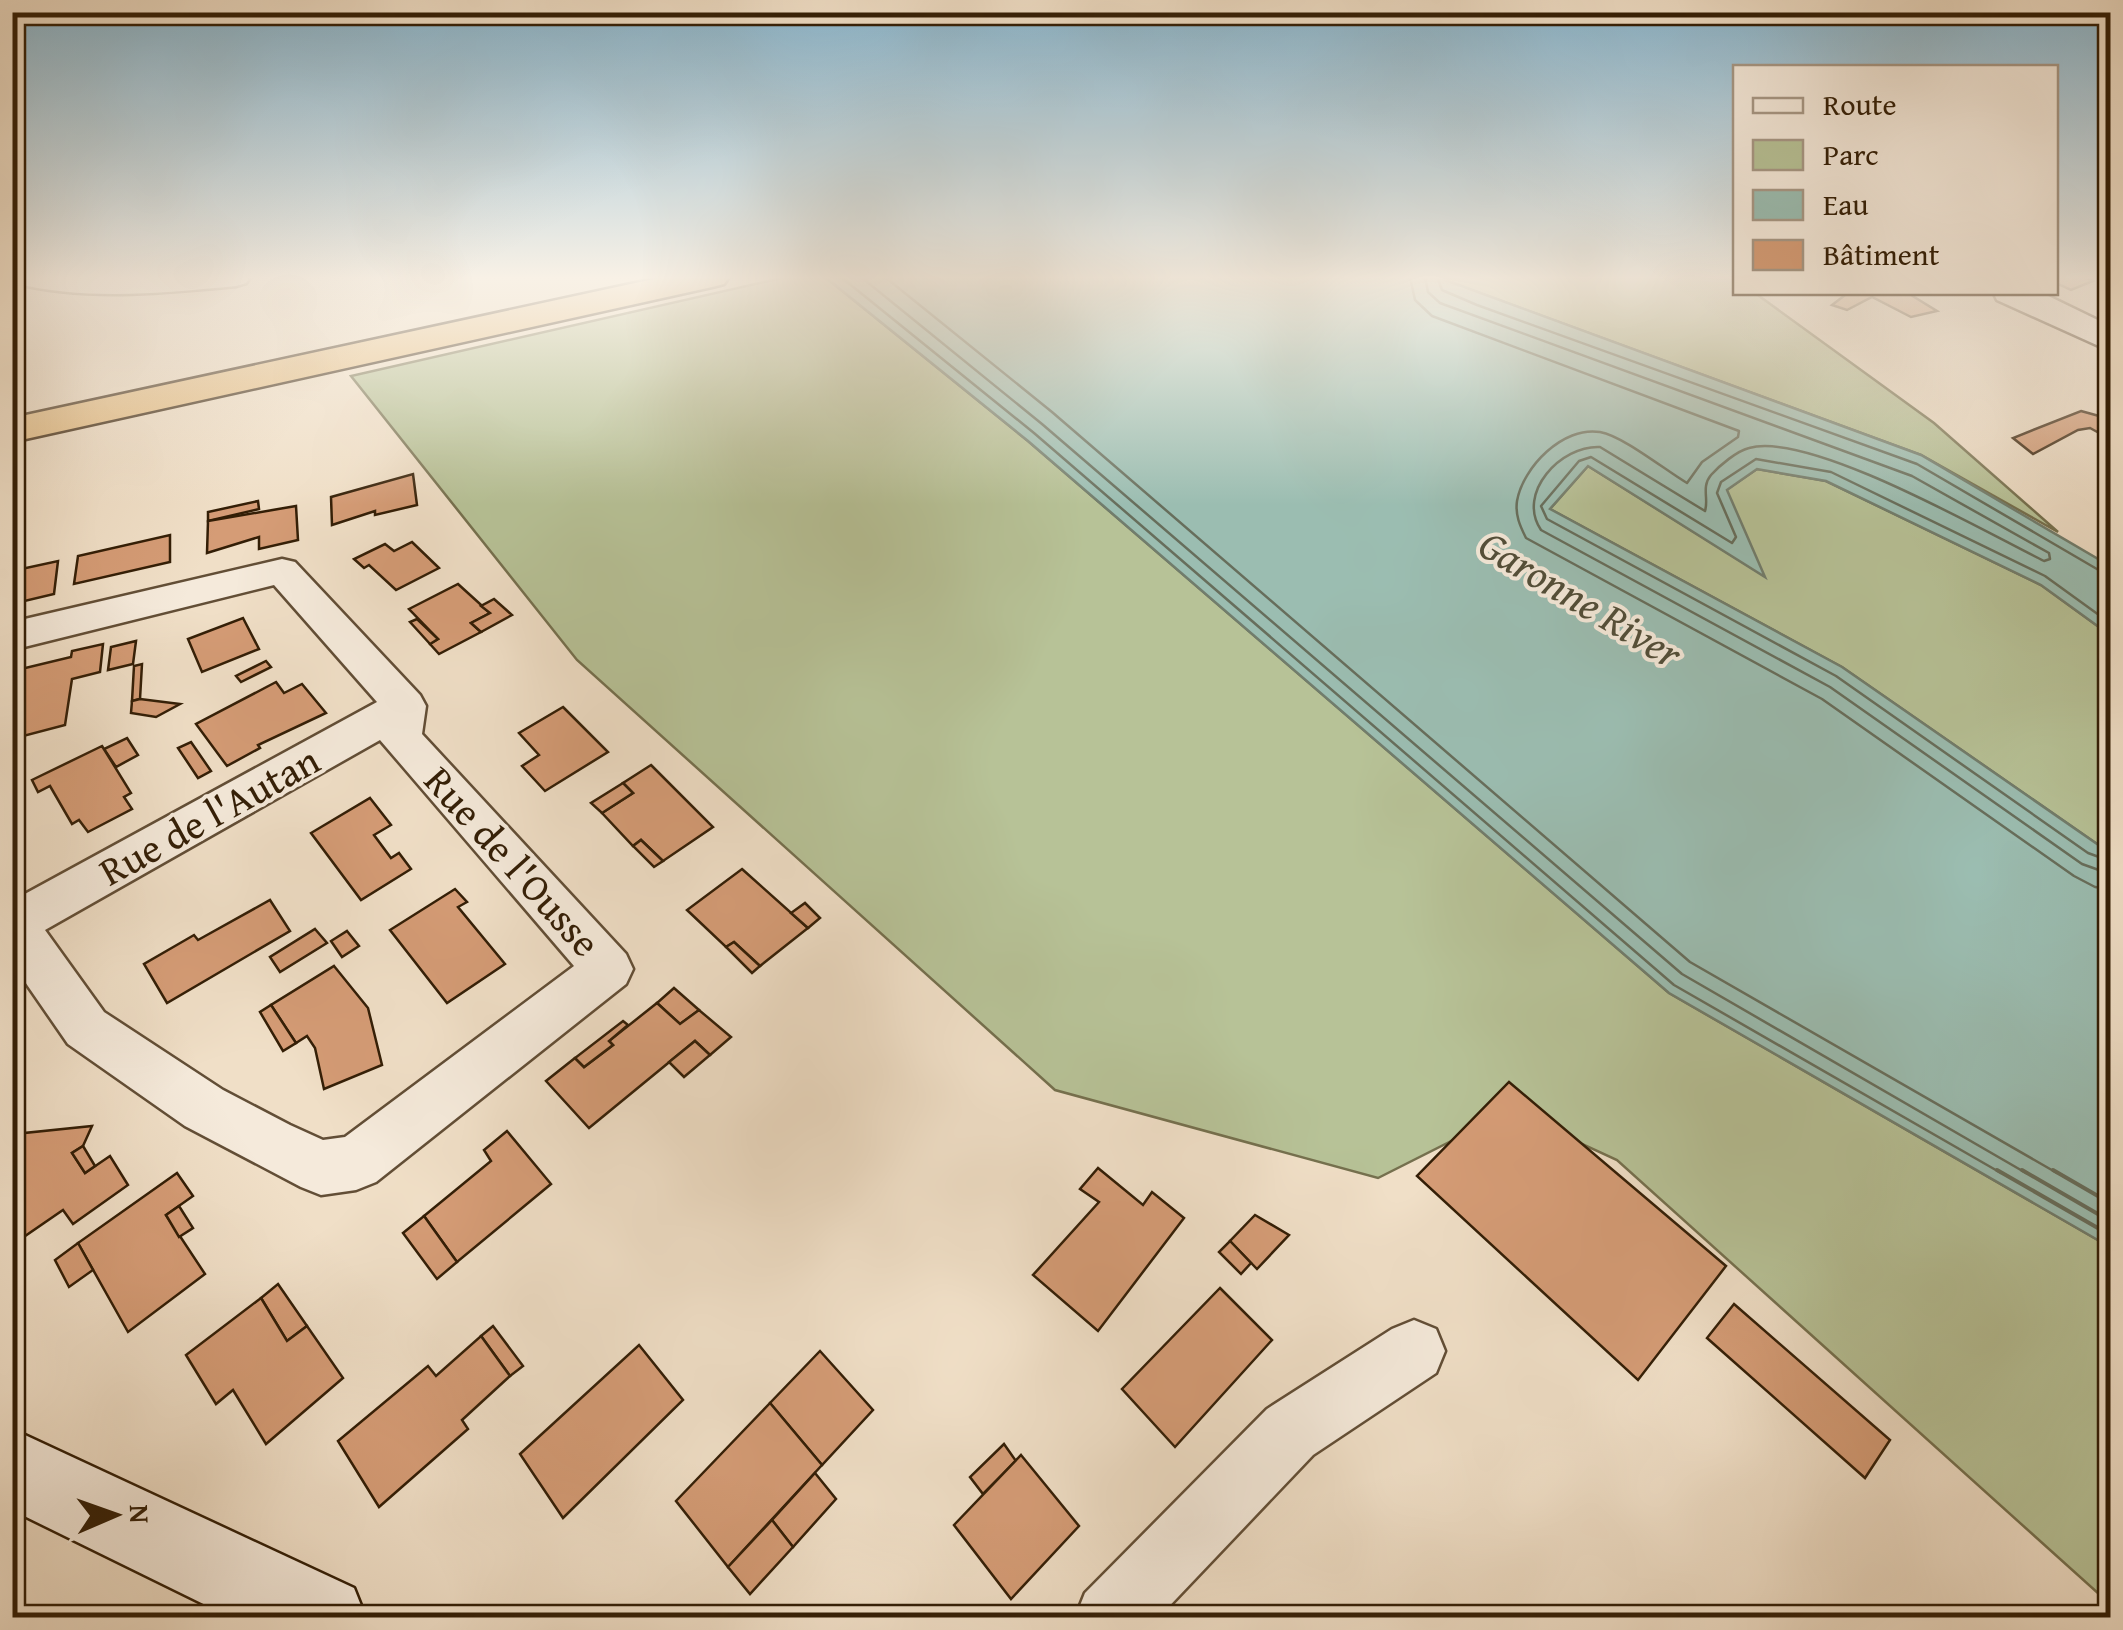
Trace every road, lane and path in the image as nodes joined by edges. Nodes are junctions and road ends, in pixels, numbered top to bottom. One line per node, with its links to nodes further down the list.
1 (291, 353): 3 (highway)
2 (314, 353): 3 (highway)
3 (210, 373): 4 (highway); 5 (highway)
4 (12, 404)
5 (12, 430)
6 (12, 636): 7 (street)
7 (405, 706): 8 (street, Rue de l'Autan); 8 (street, Rue de l'Ousse)
8 (13, 924)
9 (1414, 1350): 12 (street)
10 (12, 1468): 11 (main road)
11 (324, 1618)
12 (1110, 1618)

